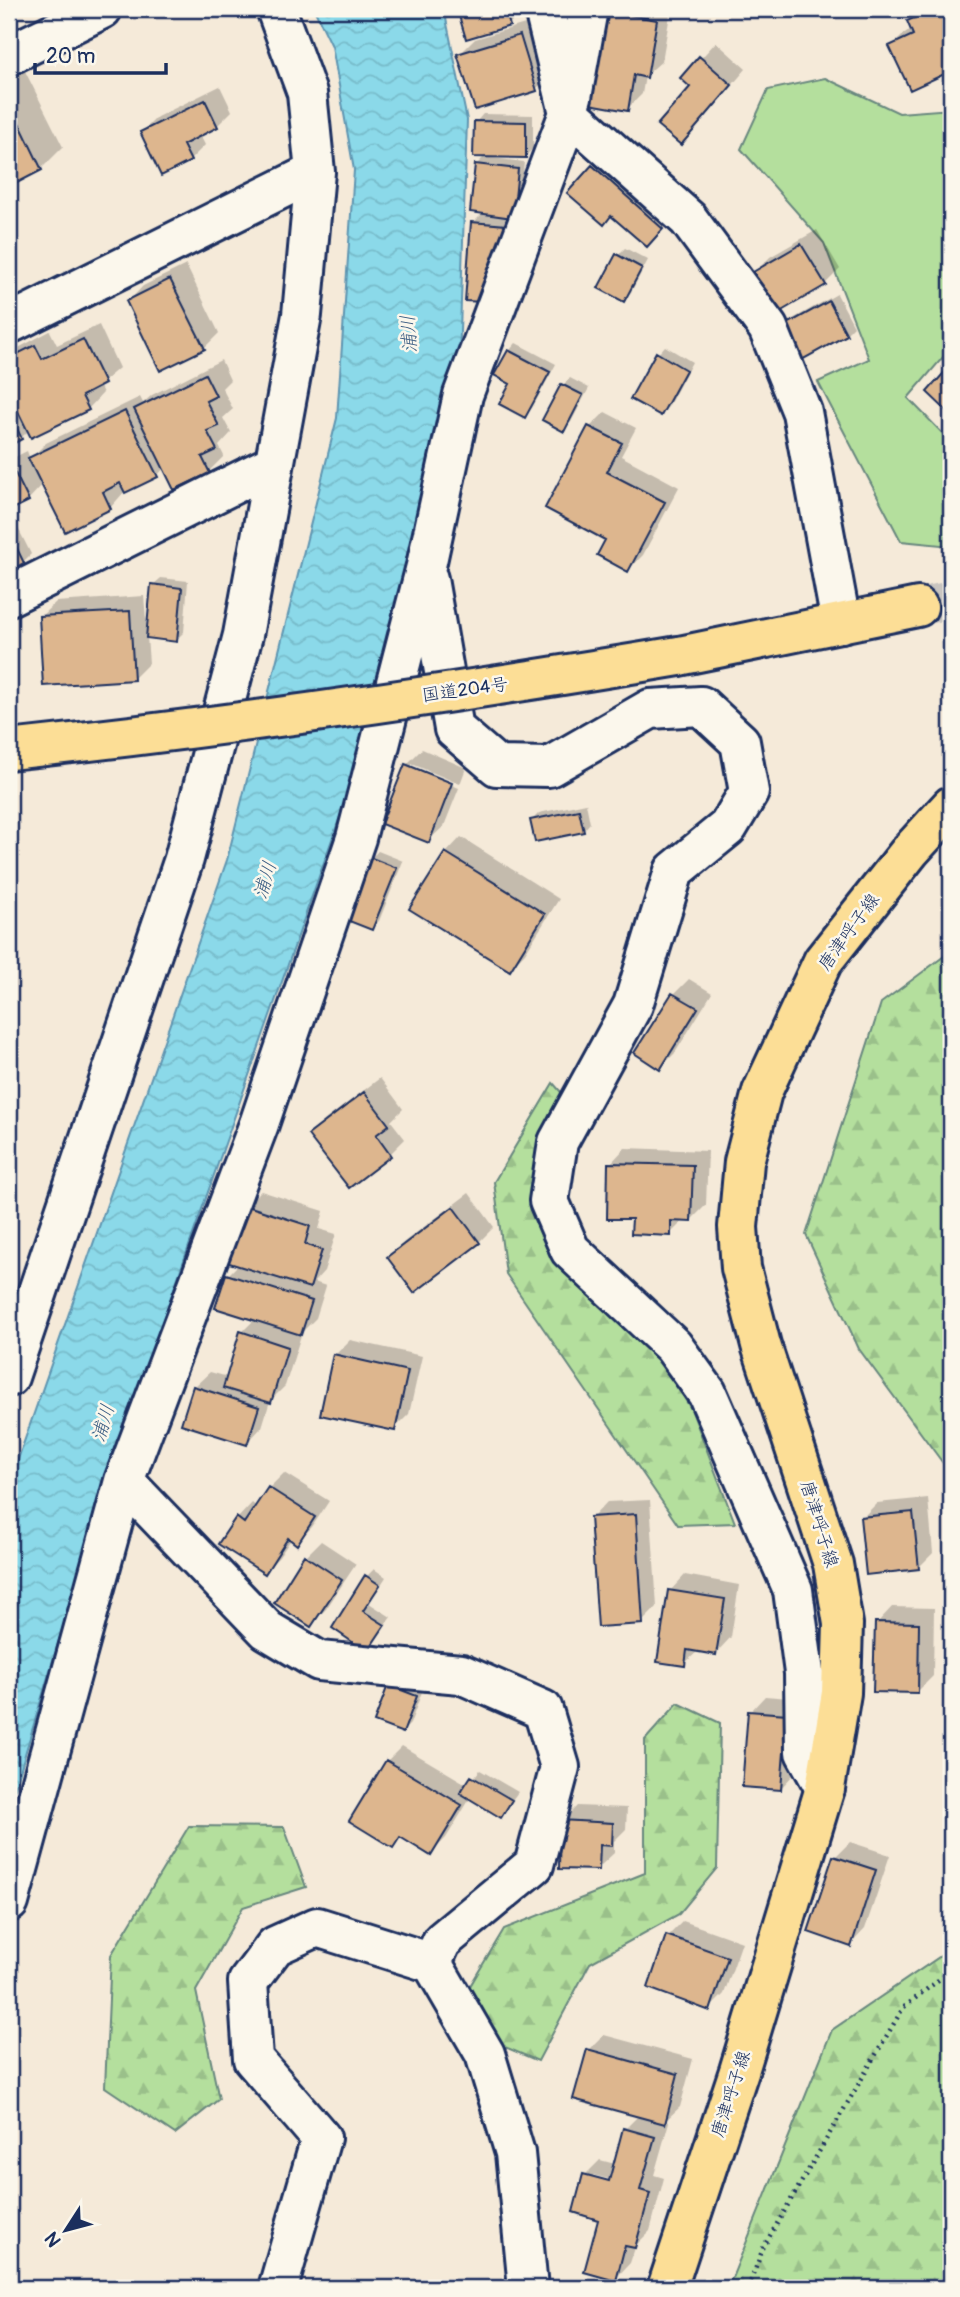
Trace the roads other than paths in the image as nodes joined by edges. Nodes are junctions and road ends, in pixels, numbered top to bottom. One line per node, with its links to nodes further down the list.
1 (102, 9): 5 (street)
2 (276, 9): 7 (street)
3 (544, 9): 6 (street)
4 (587, 9): 6 (street)
5 (9, 55)
6 (569, 113): 10 (street); 13 (street)
7 (315, 172): 8 (street); 9 (street)
8 (9, 324)
9 (274, 464): 11 (street); 16 (street)
10 (426, 566): 17 (street); 18 (street)
11 (9, 596)
12 (918, 607): 13 (main road, 国道204号)
13 (841, 623): 14 (main road, 国道204号, bridge)
14 (9, 750)
15 (951, 806): 18 (main road, 唐津呼子線)
16 (9, 1377)
17 (124, 1481): 19 (street); 20 (street)
18 (825, 1788): 23 (main road, 唐津呼子線)
19 (9, 1902)
20 (432, 1963): 21 (street); 22 (street)
21 (278, 2288)
22 (528, 2288)
23 (667, 2288)

